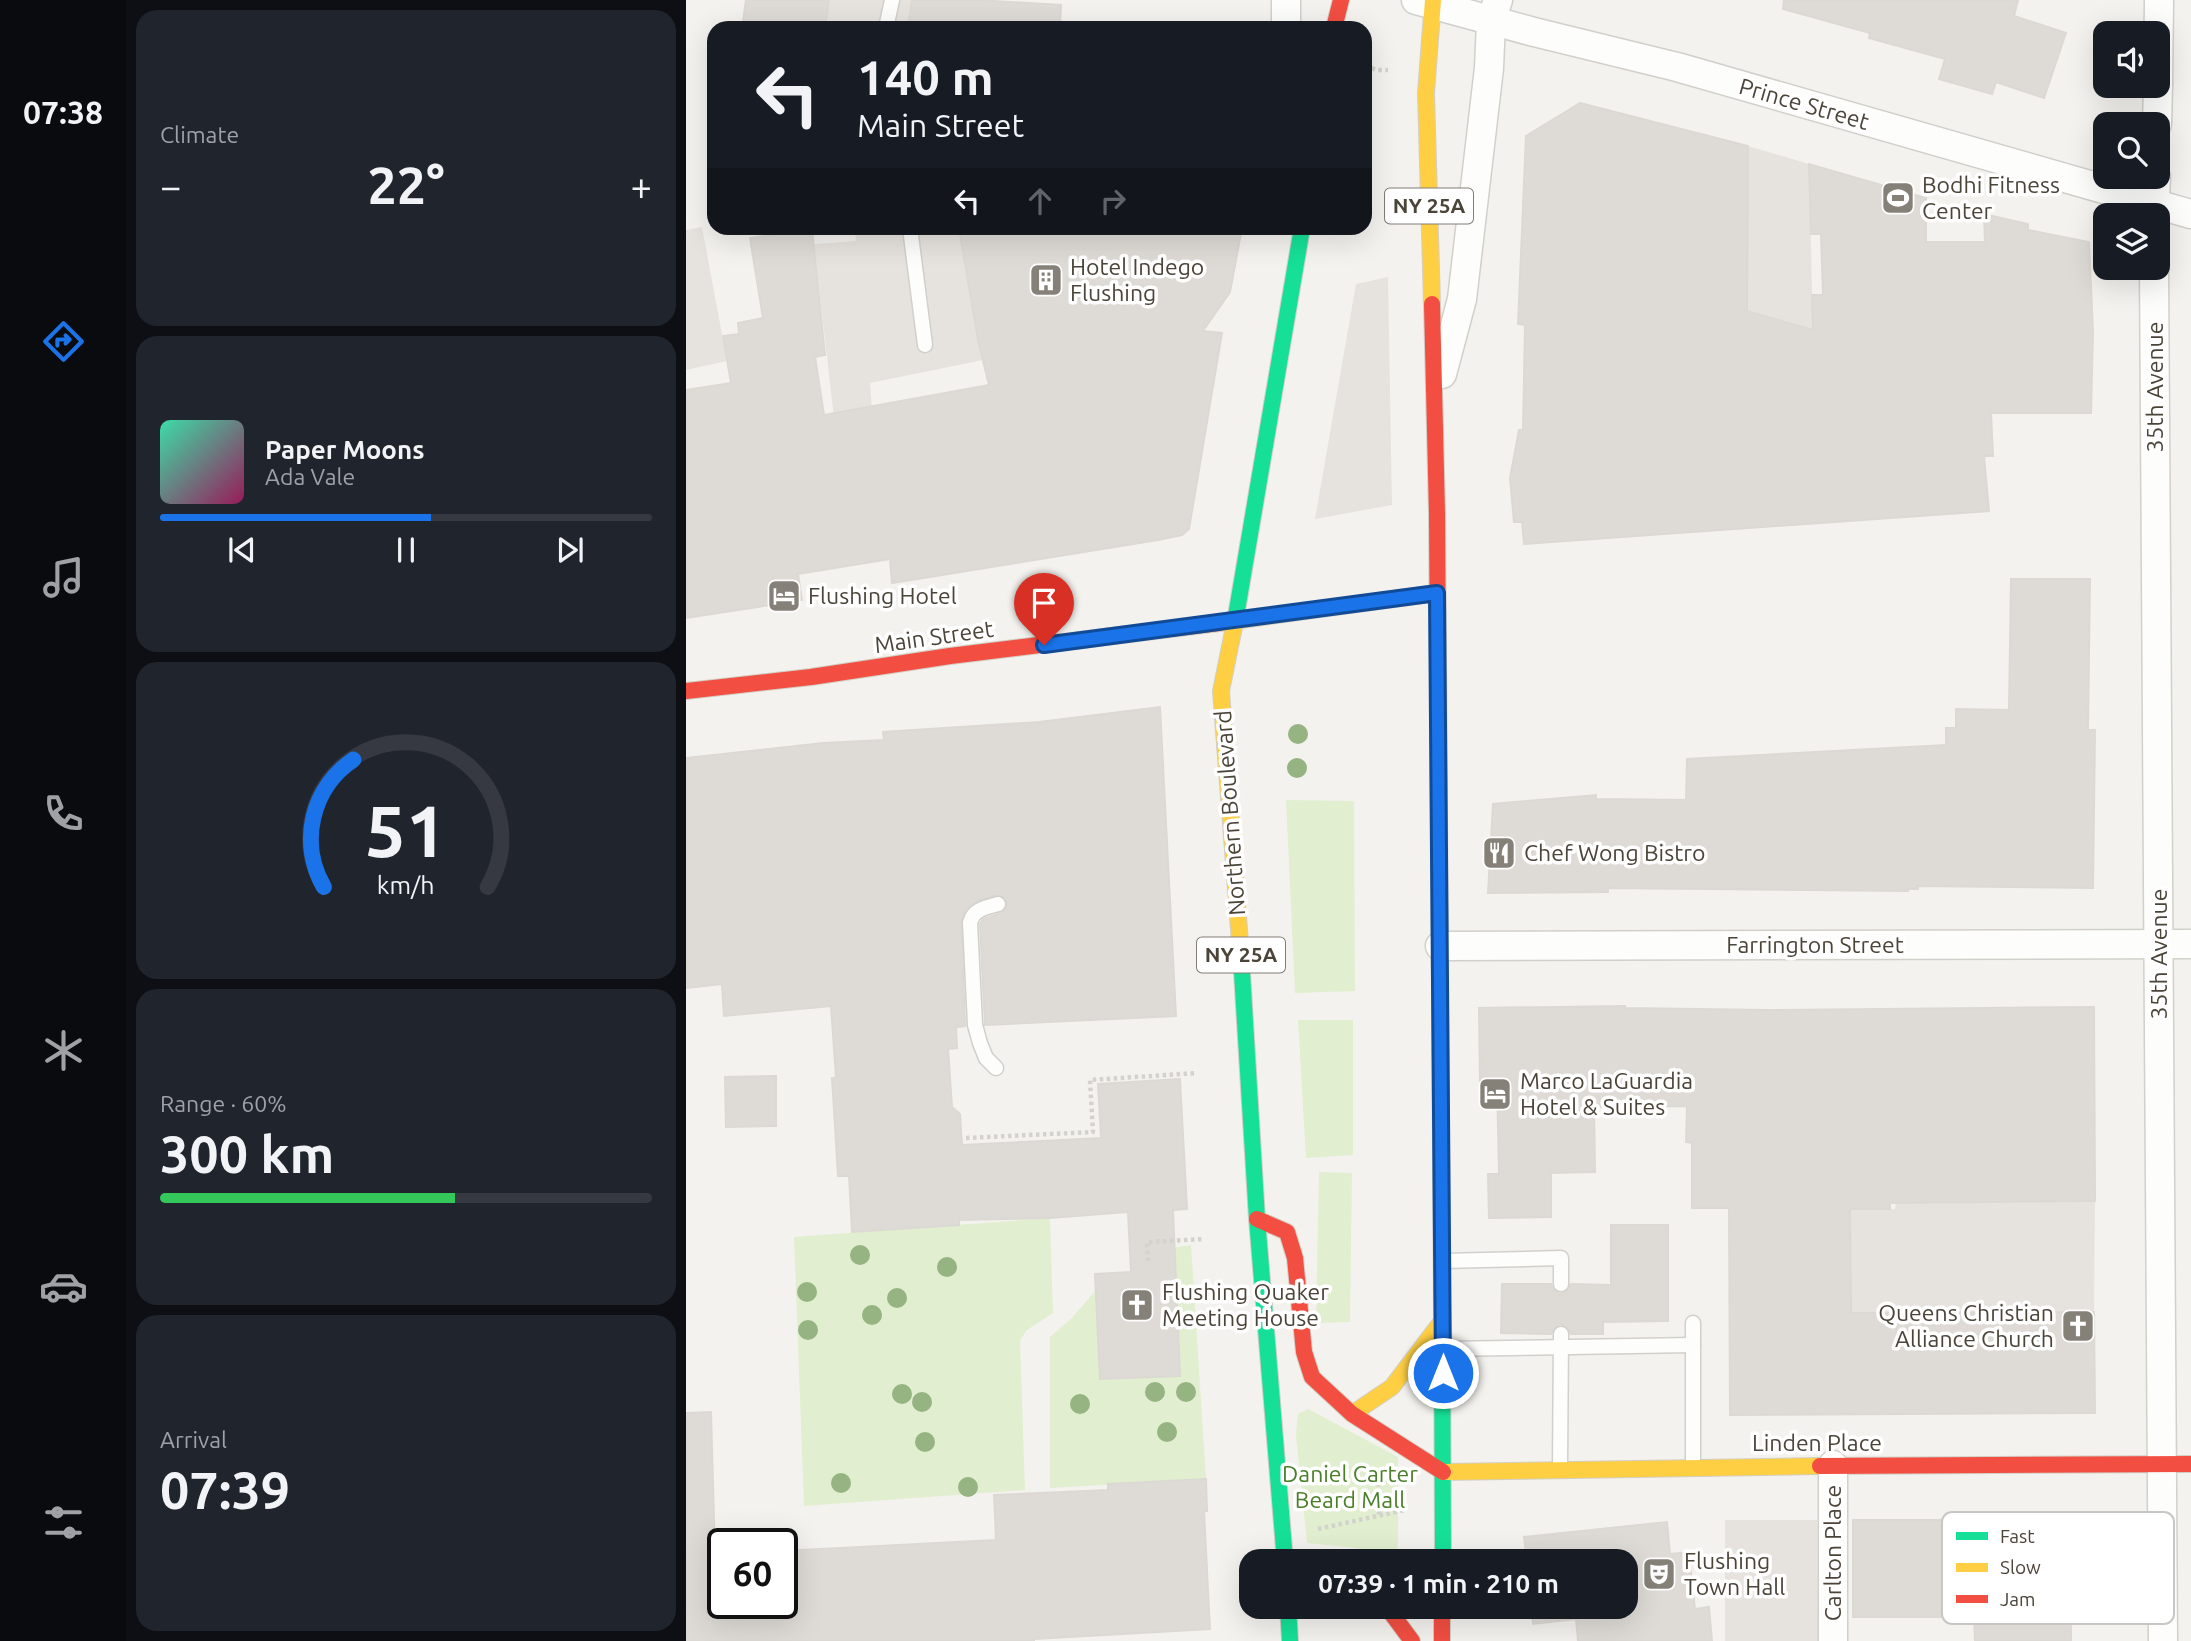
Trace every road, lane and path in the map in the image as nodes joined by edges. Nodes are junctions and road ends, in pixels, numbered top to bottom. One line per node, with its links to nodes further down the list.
1 (892, 0): 7 (lane)
2 (1286, 0): 8 (street)
3 (1341, 0): 9 (main road)
4 (2159, 0): 10 (street)
5 (1427, 2): 6 (street, Prince Street); 19 (main road, NY 25A)
6 (1494, 10): 13 (street, Prince Street); 19 (street)
7 (888, 21)
8 (1286, 21)
9 (1336, 21)
10 (2159, 21)
11 (1372, 68): 12 (path)
12 (1388, 70)
13 (2155, 199): 14 (street, Prince Street)
14 (2191, 214)
15 (911, 235): 18 (lane)
16 (1300, 235): 21 (main road, Northern Boulevard / NY 25A)
17 (2154, 280): 24 (street, 35th Avenue)
18 (925, 345)
19 (1433, 407): 20 (main road, NY 25A)
20 (1437, 593): 21 (main road, Main Street); 26 (main road, NY 25A)
21 (1236, 619): 22 (main road, Main Street); 30 (main road, Northern Boulevard / NY 25A)
22 (686, 691)
23 (999, 904): 27 (lane)
24 (2159, 944): 25 (street, Farrington Street); 26 (street, Farrington Street); 41 (street, 35th Avenue)
25 (2191, 944)
26 (1440, 946): 33 (main road, NY 25A)
27 (996, 1068)
28 (1198, 1073): 29 (path)
29 (966, 1138)
30 (1257, 1219): 40 (main road); 52 (main road, Northern Boulevard / NY 25A)
31 (1204, 1239): 32 (path)
32 (1148, 1261)
33 (1442, 1261): 34 (lane); 35 (main road, NY 25A)
34 (1561, 1284)
35 (1442, 1321): 39 (main road, NY 25A); 40 (main road)
36 (1693, 1323): 38 (lane)
37 (1561, 1340): 38 (lane); 39 (lane); 46 (lane)
38 (1693, 1345): 44 (lane)
39 (1442, 1349): 47 (main road, NY 25A)
40 (1352, 1414): 47 (main road)
41 (2162, 1464): 42 (main road, Linden Place); 43 (main road, Linden Place); 49 (street, 35th Avenue)
42 (2191, 1464)
43 (1833, 1465): 44 (main road, Linden Place); 60 (street, Carlton Place)
44 (1693, 1466): 46 (main road, Linden Place)
45 (1378, 1468): 50 (path)
46 (1560, 1469): 47 (main road, Linden Place)
47 (1443, 1472): 53 (main road, NY 25A)
48 (1406, 1510): 50 (path)
49 (2162, 1512)
50 (1379, 1516): 51 (path)
51 (1308, 1531)
52 (1283, 1549)
53 (1443, 1549)
54 (1289, 1619): 57 (main road)
55 (1396, 1619): 58 (main road)
56 (1442, 1619): 59 (main road)
57 (1290, 1641)
58 (1412, 1641)
59 (1442, 1641)
60 (1833, 1641)

